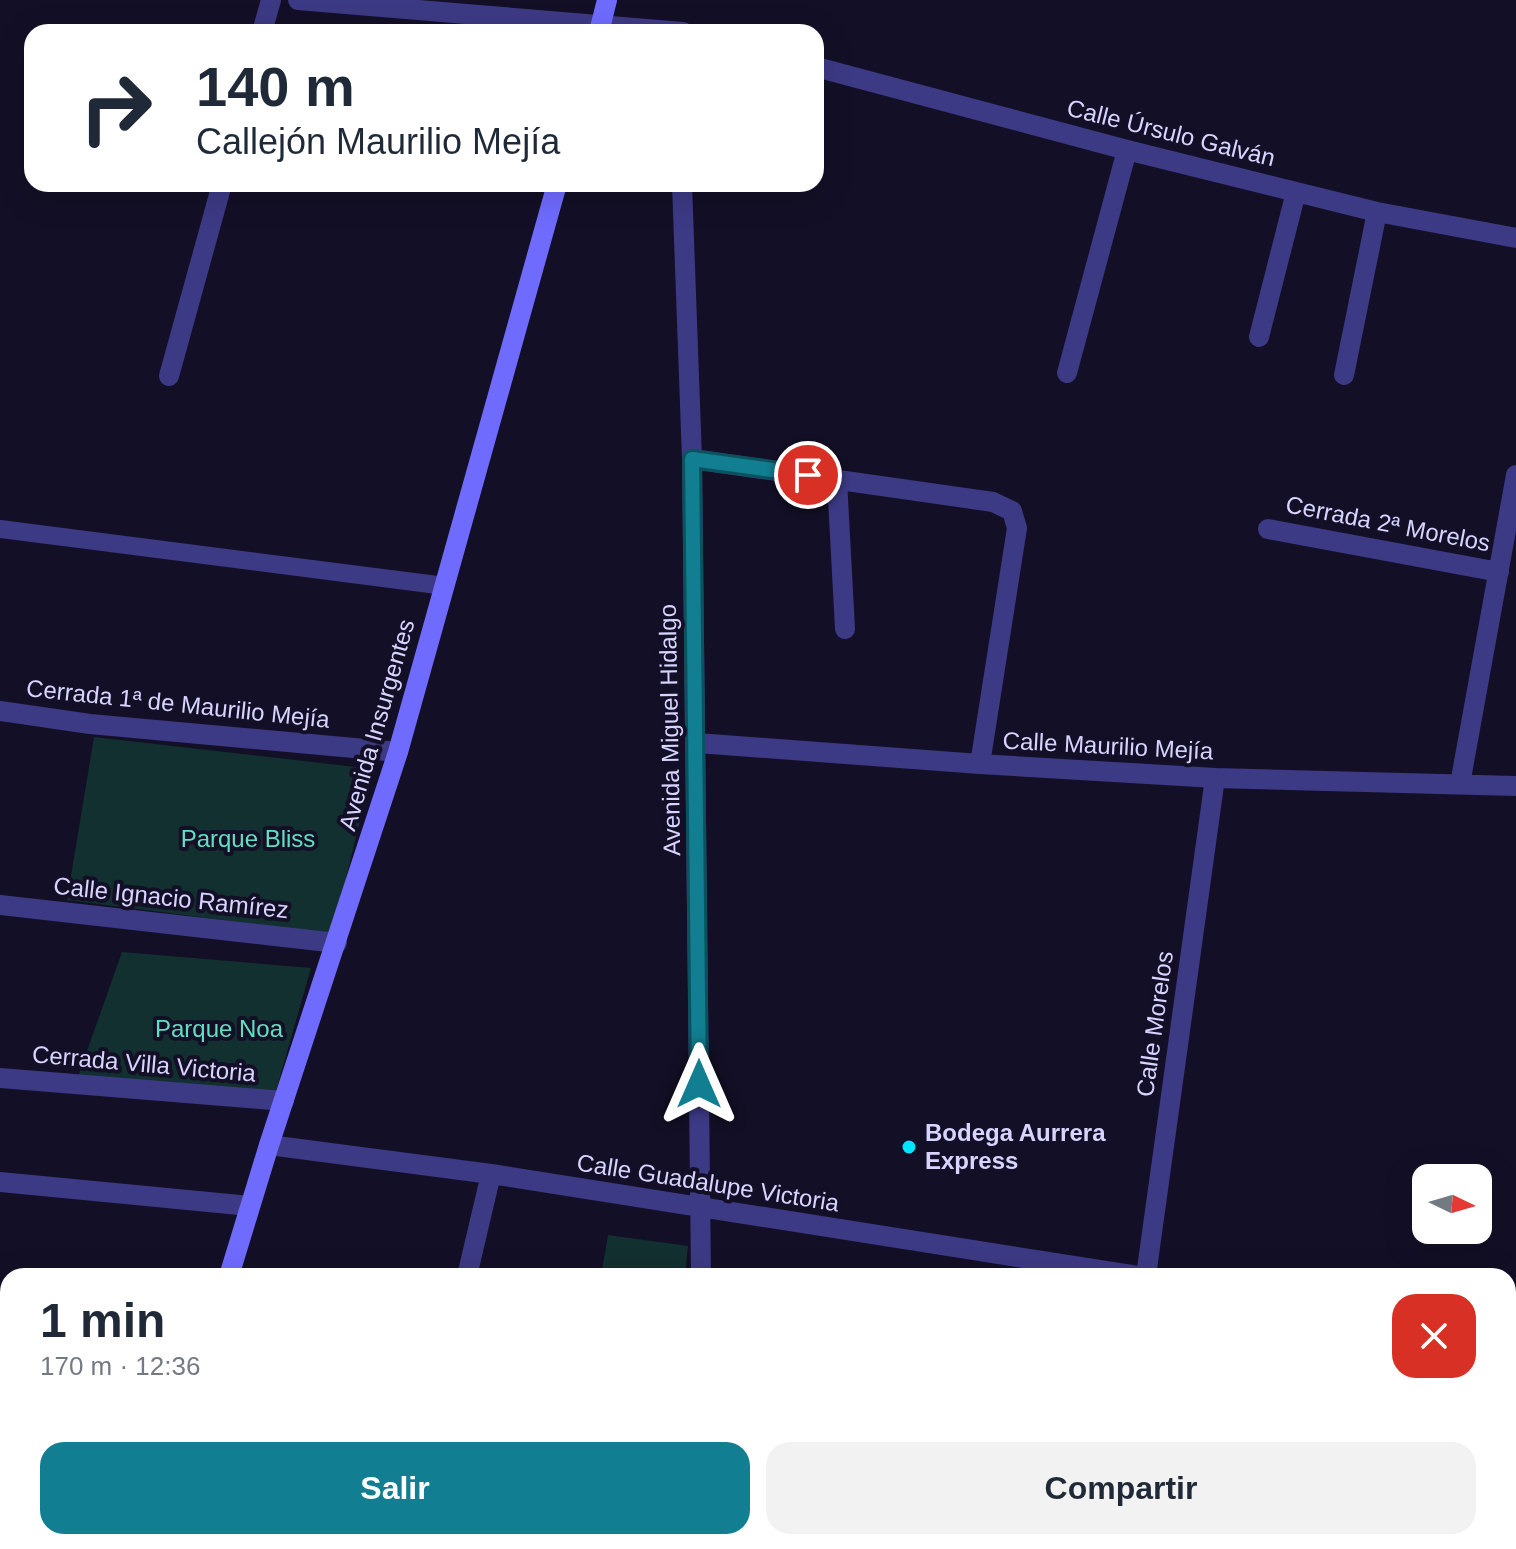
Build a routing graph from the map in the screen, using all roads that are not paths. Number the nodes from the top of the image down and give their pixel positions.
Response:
1 (271, 0) edge
2 (298, 0) edge
3 (607, 0) edge
4 (264, 24) edge
5 (557, 24) edge
6 (601, 24) edge
7 (824, 69) edge
8 (1127, 150) junction
9 (220, 192) edge
10 (555, 192) edge
11 (682, 192) edge
12 (1296, 192) junction
13 (1377, 212) junction
14 (1516, 238) edge
15 (1259, 337) dead end
16 (1067, 373) dead end
17 (1344, 375) dead end
18 (169, 376) dead end
19 (692, 459) junction
20 (1516, 475) edge
21 (837, 480) junction
22 (0, 529) edge
23 (1268, 529) dead end
24 (1499, 572) junction
25 (445, 586) junction
26 (845, 629) dead end
27 (0, 711) edge
28 (697, 743) junction
29 (398, 752) junction
30 (980, 764) junction
31 (1215, 778) junction
32 (1460, 784) junction
33 (1516, 786) edge
34 (0, 905) edge
35 (337, 943) junction
36 (0, 1078) edge
37 (284, 1101) junction
38 (269, 1145) junction
39 (491, 1174) junction
40 (0, 1182) edge
41 (250, 1206) junction
42 (700, 1209) junction
43 (231, 1268) edge
44 (469, 1268) edge
45 (701, 1268) edge
46 (1086, 1268) edge
47 (1147, 1268) edge

1 - 4 street
2 - 5 street
3 - 6 street
7 - 8 street, Calle Úrsulo Galván
8 - 12 street, Calle Úrsulo Galván
8 - 16 street
9 - 18 street
10 - 25 street, Avenida Insurgentes
11 - 19 street, Avenida Miguel Hidalgo
12 - 13 street, Calle Úrsulo Galván
12 - 15 street
13 - 14 street, Calle Úrsulo Galván
13 - 17 street
19 - 21 street
19 - 28 street, Avenida Miguel Hidalgo
20 - 24 street
21 - 26 street
21 - 30 street
22 - 25 lane
23 - 24 street, Cerrada 2ª Morelos
24 - 32 street
25 - 29 street, Avenida Insurgentes
27 - 29 street, Cerrada 1ª de Maurilio Mejía
28 - 30 street, Calle Maurilio Mejía
28 - 42 street, Avenida Miguel Hidalgo
29 - 35 street, Avenida Insurgentes
30 - 31 street, Calle Maurilio Mejía
31 - 32 street, Calle Maurilio Mejía
31 - 47 street, Calle Morelos
32 - 33 street, Calle Maurilio Mejía
34 - 35 street, Calle Ignacio Ramírez
35 - 37 street, Avenida Insurgentes
36 - 37 street, Cerrada Villa Victoria
37 - 38 street, Avenida Insurgentes
38 - 39 street, Calle Guadalupe Victoria
38 - 41 street, Avenida Insurgentes
39 - 42 street, Calle Guadalupe Victoria
39 - 44 street
40 - 41 street
41 - 43 street, Avenida Insurgentes
42 - 45 street, Avenida Miguel Hidalgo
42 - 46 street, Calle Guadalupe Victoria

